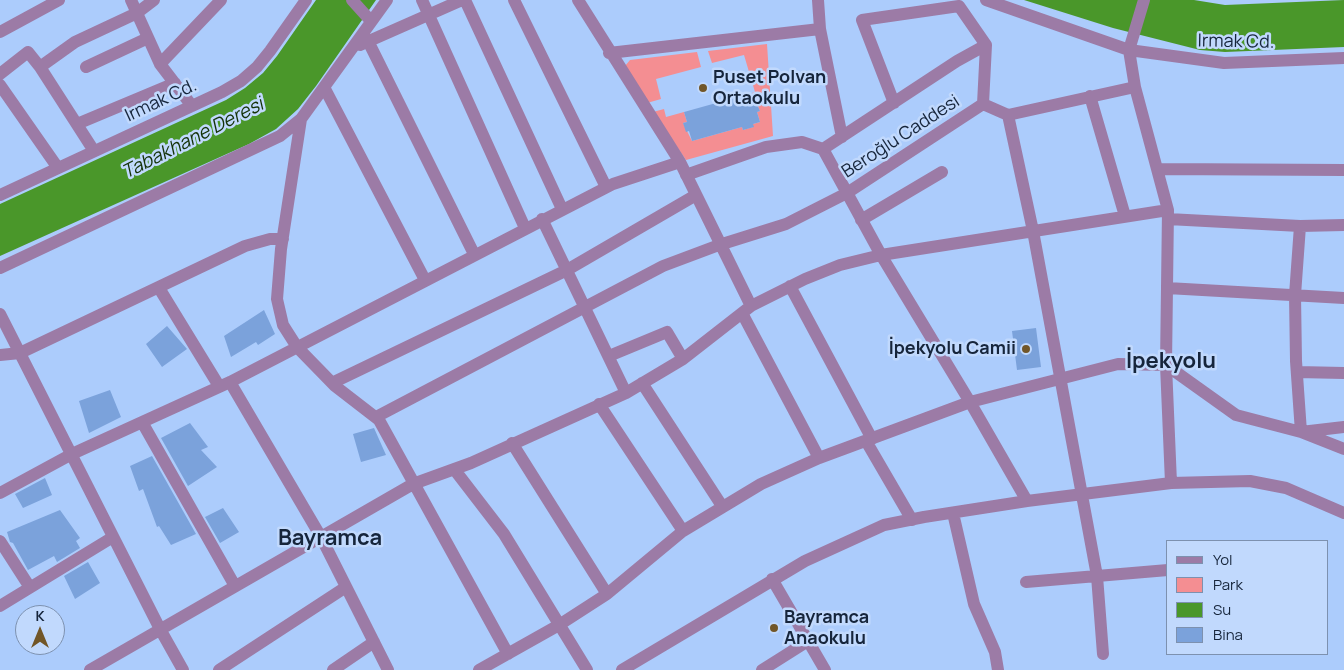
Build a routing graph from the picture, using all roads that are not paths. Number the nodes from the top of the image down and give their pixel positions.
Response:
1 (59, 0) edge
2 (131, 0) edge
3 (154, 0) edge
4 (221, 0) edge
5 (306, 0) edge
6 (352, 0) edge
7 (387, 0) edge
8 (422, 0) edge
9 (464, 0) edge
10 (514, 0) edge
11 (578, 0) edge
12 (818, 0) edge
13 (986, 0) edge
14 (1144, 0) edge
15 (137, 13) junction
16 (428, 15) junction
17 (370, 20) junction
18 (820, 28) junction
19 (0, 32) edge
20 (148, 38) junction
21 (368, 41) junction
22 (986, 45) junction
23 (1130, 46) junction
24 (350, 49) junction
25 (609, 53) junction
26 (1344, 58) edge
27 (160, 64) junction
28 (40, 67) junction
29 (86, 67) dead end
30 (0, 74) edge
31 (175, 83) junction
32 (0, 84) edge
33 (324, 86) junction
34 (1135, 87) junction
35 (1090, 96) junction
36 (894, 103) junction
37 (983, 104) junction
38 (192, 106) junction
39 (1008, 115) junction
40 (301, 119) junction
41 (77, 124) junction
42 (842, 137) junction
43 (823, 149) junction
44 (94, 151) junction
45 (680, 162) junction
46 (58, 168) junction
47 (1157, 168) junction
48 (1344, 170) edge
49 (942, 172) dead end
50 (686, 175) junction
51 (606, 187) junction
52 (847, 193) junction
53 (0, 194) edge
54 (696, 195) junction
55 (562, 209) junction
56 (1168, 214) junction
57 (1125, 216) junction
58 (542, 219) junction
59 (861, 220) junction
60 (1344, 225) edge
61 (1300, 226) junction
62 (525, 228) junction
63 (1033, 231) junction
64 (283, 239) junction
65 (719, 244) junction
66 (474, 254) junction
67 (880, 255) junction
68 (0, 268) edge
69 (567, 270) junction
70 (425, 280) junction
71 (790, 286) junction
72 (159, 288) junction
73 (1167, 288) junction
74 (1295, 295) junction
75 (1344, 298) edge
76 (586, 309) junction
77 (747, 309) junction
78 (0, 314) edge
79 (297, 346) junction
80 (20, 353) junction
81 (0, 355) edge
82 (609, 356) junction
83 (683, 359) junction
84 (1166, 365) junction
85 (1297, 372) junction
86 (1344, 373) edge
87 (1061, 379) junction
88 (332, 383) junction
89 (224, 384) junction
90 (642, 384) junction
91 (626, 393) junction
92 (970, 402) junction
93 (600, 404) junction
94 (376, 417) junction
95 (142, 422) junction
96 (1344, 427) edge
97 (1301, 432) junction
98 (869, 440) junction
99 (512, 443) junction
100 (1344, 448) edge
101 (72, 454) junction
102 (819, 458) junction
103 (454, 469) junction
104 (1171, 483) junction
105 (413, 484) junction
106 (0, 493) edge
107 (1083, 496) junction
108 (1026, 501) junction
109 (722, 506) junction
110 (953, 512) junction
111 (1344, 513) edge
112 (912, 520) junction
113 (684, 530) junction
114 (113, 537) junction
115 (321, 537) junction
116 (0, 542) edge
117 (1166, 570) edge
118 (1098, 576) junction
119 (772, 580) junction
120 (1026, 582) dead end
121 (29, 586) junction
122 (235, 586) junction
123 (346, 586) junction
124 (607, 594) junction
125 (0, 606) edge
126 (559, 625) junction
127 (160, 629) junction
128 (808, 641) junction
129 (374, 642) junction
130 (508, 654) junction
131 (1103, 654) dead end
132 (90, 670) edge
133 (183, 670) edge
134 (219, 670) edge
135 (333, 670) edge
136 (388, 670) edge
137 (479, 670) edge
138 (587, 670) edge
139 (622, 670) edge
140 (762, 670) edge
141 (825, 670) edge
142 (998, 670) edge

1 - 19 street
2 - 15 street
3 - 15 street
4 - 27 street
5 - 38 street, Irmak Cd.
6 - 17 street
7 - 17 street
8 - 16 street
9 - 16 street
9 - 55 street
10 - 51 street
11 - 25 street
12 - 18 street
13 - 23 street, Irmak Cd.
14 - 23 street
15 - 20 street
15 - 28 street
16 - 21 street
16 - 62 street
17 - 24 street
18 - 25 street
18 - 42 street
20 - 27 street
20 - 29 street
21 - 24 street
21 - 66 street
22 - 36 street
22 - 36 street
22 - 37 street
23 - 26 street, Irmak Cd.
23 - 34 street
24 - 33 street
25 - 45 street
27 - 31 street
28 - 30 street
28 - 41 street
31 - 38 street
31 - 41 street
32 - 46 street
33 - 40 street
33 - 70 street
34 - 35 street
34 - 47 street
35 - 39 street
35 - 57 street
36 - 42 street
37 - 39 street, Beroğlu Caddesi
37 - 52 street, Beroğlu Caddesi
38 - 44 street, Irmak Cd.
39 - 63 street
40 - 64 street
40 - 68 street
41 - 44 street
42 - 43 street
43 - 50 street
43 - 52 street
44 - 46 street, Irmak Cd.
45 - 50 street
45 - 51 street
46 - 53 street, Irmak Cd.
47 - 48 street
47 - 56 street
49 - 59 street
50 - 54 street
51 - 55 street
52 - 59 street
52 - 65 street, Beroğlu Caddesi
54 - 65 street
54 - 69 street
55 - 58 street
56 - 57 street
56 - 61 street
56 - 73 street
57 - 63 street
58 - 62 street
58 - 69 street
59 - 67 street
60 - 61 street
61 - 74 street
62 - 66 street
63 - 67 street
63 - 87 street
64 - 72 street
64 - 79 street
65 - 76 street, Beroğlu Caddesi
65 - 77 street
66 - 70 street
67 - 71 street
67 - 92 street
69 - 76 street
69 - 88 street
70 - 79 street
71 - 77 street
71 - 98 street
72 - 80 street
72 - 89 street
73 - 74 street
73 - 84 street
74 - 75 street
74 - 85 street
76 - 82 street
76 - 94 street, Beroğlu Caddesi
77 - 83 street
77 - 102 street
78 - 80 street
79 - 88 street
79 - 89 street
80 - 81 street
80 - 101 street
82 - 83 street
82 - 91 street
83 - 90 street
84 - 87 street
84 - 97 street
84 - 104 street
85 - 86 street
85 - 97 street
87 - 92 street
87 - 107 street
88 - 94 street
89 - 95 street
89 - 115 street
90 - 91 street
90 - 109 street
91 - 93 street
92 - 98 street
92 - 108 street
93 - 99 street
93 - 113 street
94 - 105 street
95 - 101 street
95 - 122 street
96 - 97 street
97 - 100 street
98 - 102 street
98 - 112 street
99 - 103 street
99 - 124 street
101 - 106 street
101 - 114 street
102 - 109 street
103 - 105 street
103 - 126 street
104 - 107 street
104 - 111 street
105 - 115 street
105 - 130 street
107 - 108 street
107 - 118 street
108 - 110 street
109 - 113 street
110 - 112 street
110 - 142 street
112 - 119 street
113 - 124 street
114 - 121 street
114 - 127 street
115 - 122 street
115 - 123 street
116 - 121 street
117 - 118 street
118 - 120 street
118 - 131 street
119 - 128 street
119 - 139 street
121 - 125 street
122 - 127 street
123 - 129 street
123 - 134 street
124 - 126 street
126 - 130 street
126 - 138 street
127 - 132 street
127 - 133 street
128 - 140 street
128 - 141 street
129 - 135 street
129 - 136 street
130 - 137 street

